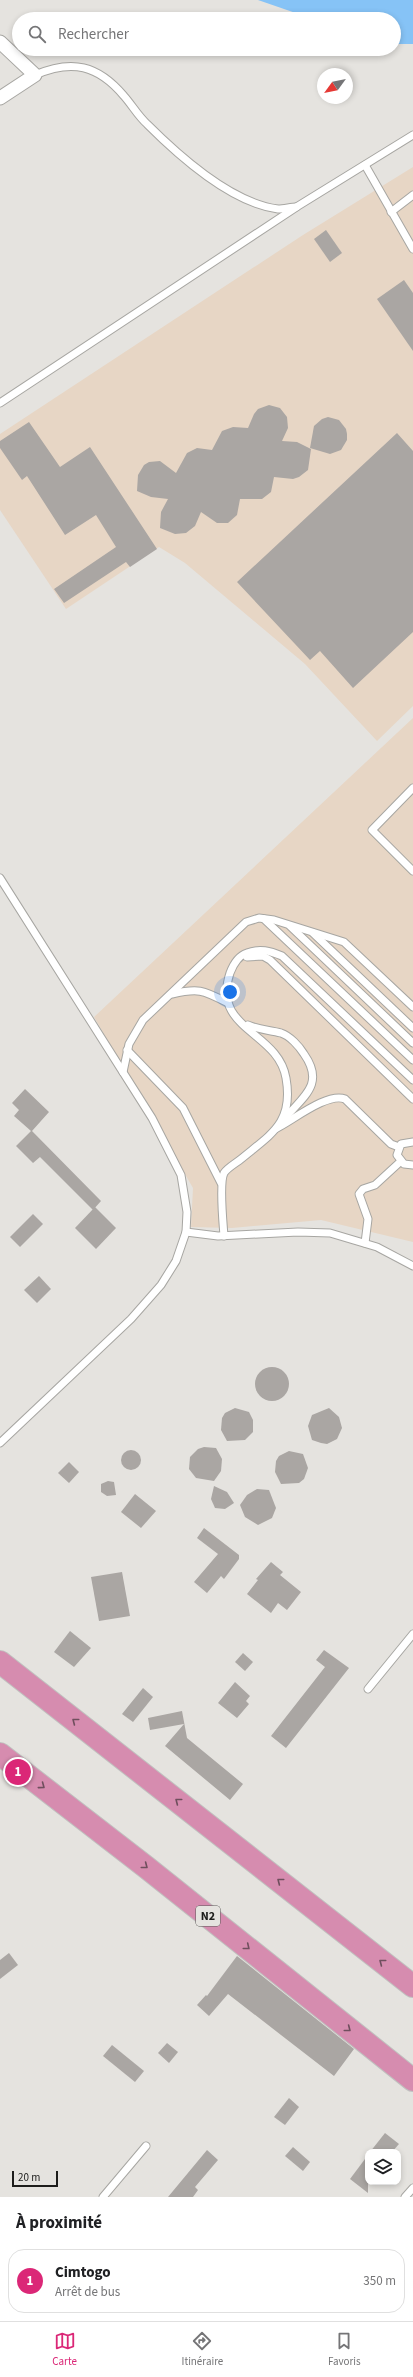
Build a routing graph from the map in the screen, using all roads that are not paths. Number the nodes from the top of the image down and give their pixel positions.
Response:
1 (0, 42) edge
2 (12, 53) edge
3 (15, 56) edge
4 (35, 75) junction
5 (0, 98) edge
6 (413, 135) edge
7 (365, 165) junction
8 (413, 195) edge
9 (298, 206) junction
10 (391, 212) junction
11 (413, 249) edge
12 (0, 403) edge
13 (413, 788) edge
14 (413, 871) edge
15 (0, 878) edge
16 (264, 918) junction
17 (288, 924) junction
18 (312, 932) junction
19 (238, 959) junction
20 (170, 994) junction
21 (226, 1002) junction
22 (413, 1008) edge
23 (240, 1021) junction
24 (413, 1028) edge
25 (413, 1043) edge
26 (127, 1050) junction
27 (413, 1060) edge
28 (123, 1072) junction
29 (413, 1080) edge
30 (413, 1099) edge
31 (275, 1129) junction
32 (413, 1142) edge
33 (399, 1147) junction
34 (400, 1162) junction
35 (413, 1165) edge
36 (221, 1182) junction
37 (186, 1232) junction
38 (224, 1236) junction
39 (365, 1243) junction
40 (413, 1266) edge
41 (0, 1443) edge
42 (413, 1634) edge
43 (0, 1662) edge
44 (368, 1689) dead end
45 (0, 1754) edge
46 (413, 1986) edge
47 (413, 2080) edge
48 (146, 2146) dead end
49 (413, 2188) edge
50 (103, 2197) edge
51 (405, 2197) edge

1 - 2 street
3 - 4 street
4 - 5 street
4 - 9 lane
6 - 7 lane
7 - 9 lane
7 - 10 lane
8 - 10 lane
9 - 12 lane
10 - 11 lane
13 - 14 lane
15 - 28 lane
16 - 17 lane
16 - 20 lane
16 - 27 lane
17 - 18 lane
17 - 25 lane
18 - 22 lane
18 - 24 lane
19 - 21 lane
19 - 29 lane
19 - 30 lane
20 - 21 lane
20 - 26 lane
21 - 23 lane
23 - 31 lane
23 - 31 lane
26 - 28 lane
26 - 36 lane
28 - 37 lane
31 - 33 lane
31 - 36 lane
32 - 33 lane
33 - 34 lane
34 - 35 lane
34 - 39 lane
36 - 38 lane
37 - 38 lane
37 - 41 lane
38 - 39 lane
39 - 40 lane
42 - 44 lane
46 -> 43 highway
45 -> 47 highway, N2
48 - 50 lane
49 - 51 lane

